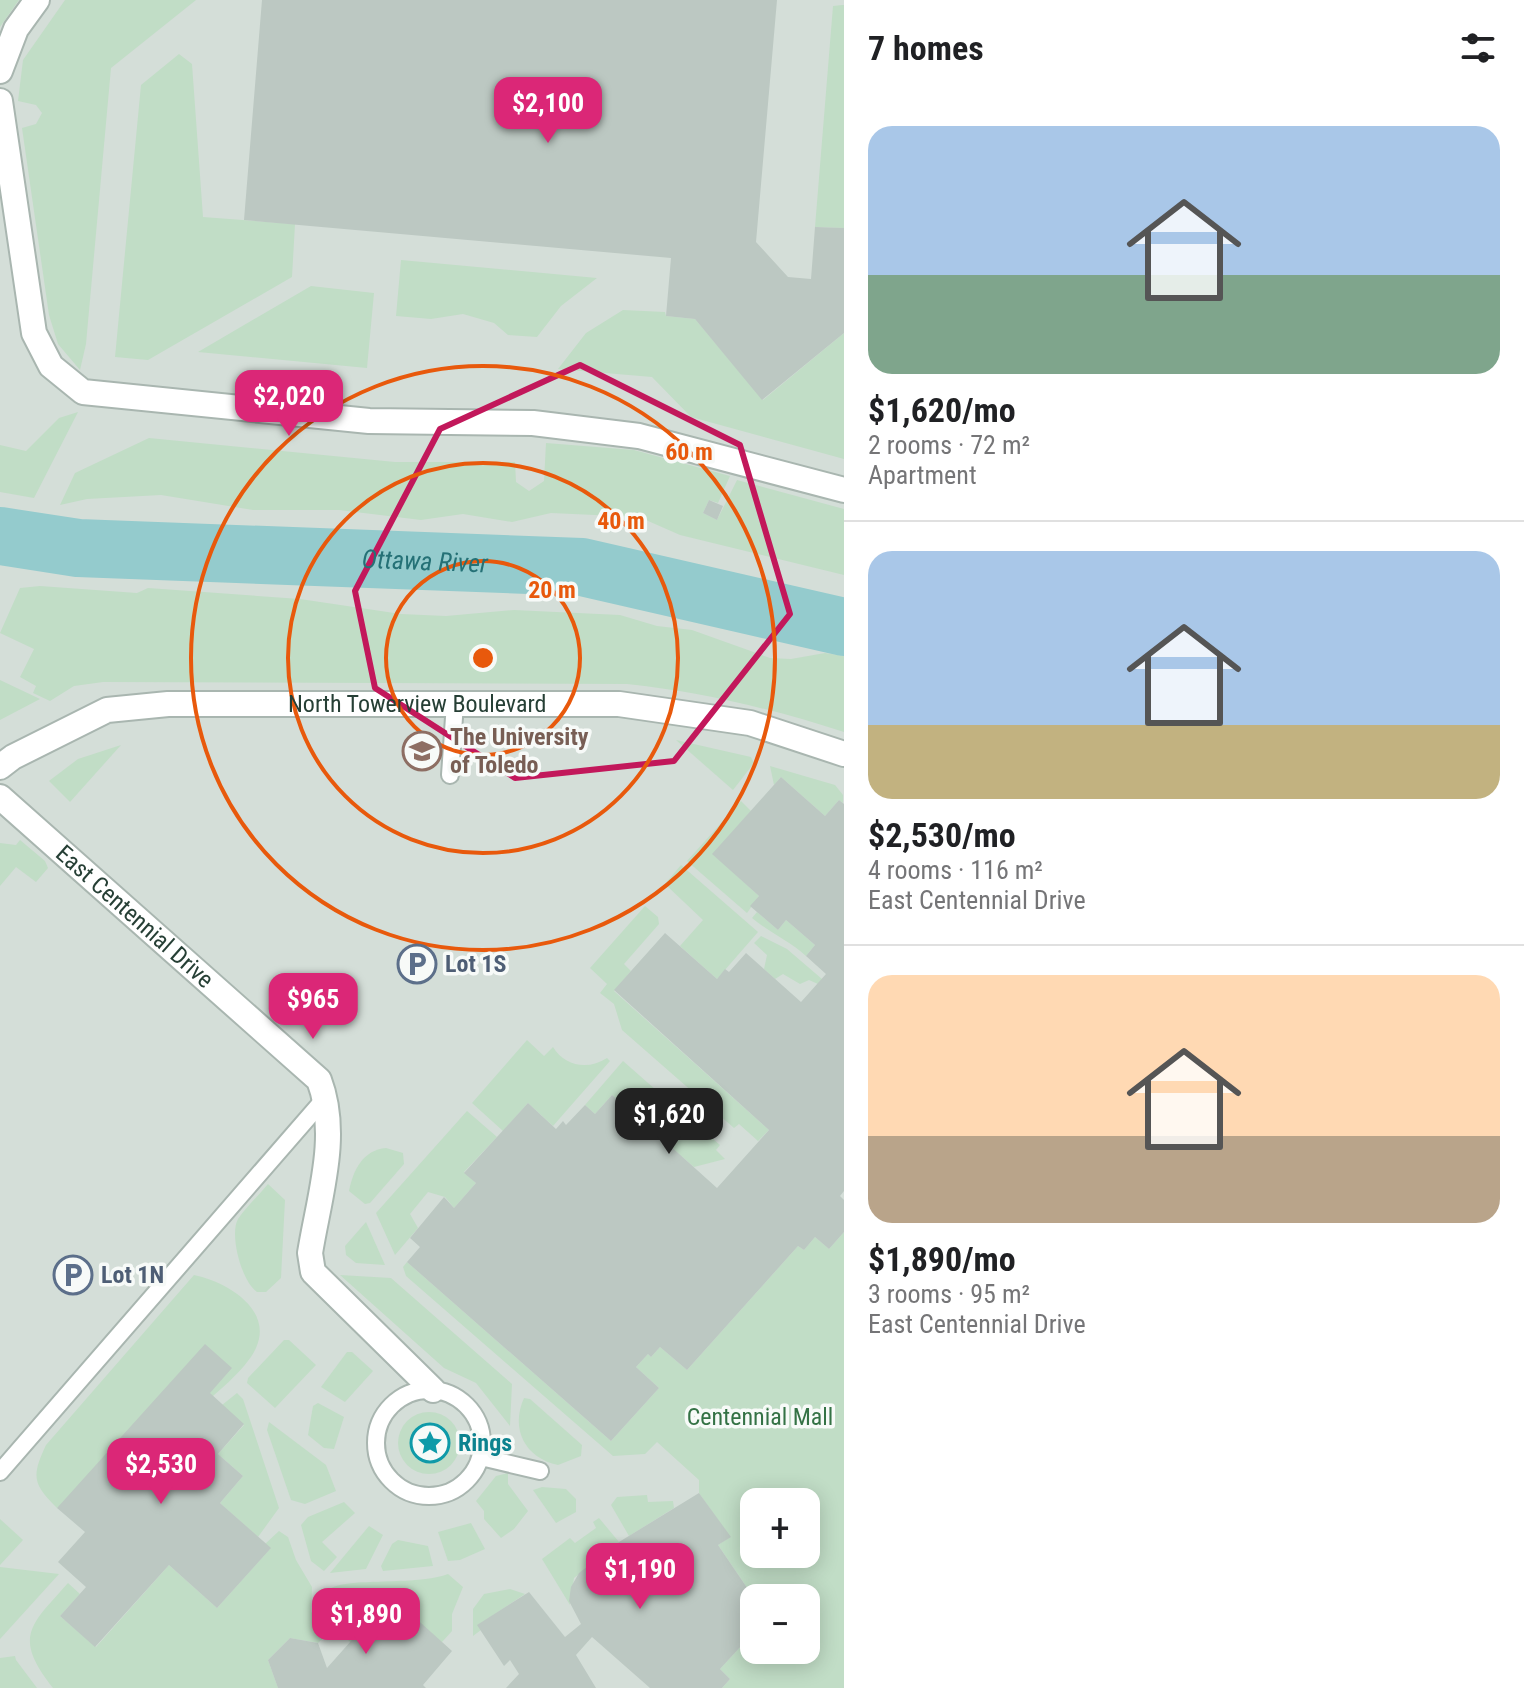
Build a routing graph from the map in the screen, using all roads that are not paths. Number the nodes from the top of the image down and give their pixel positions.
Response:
1 (37, 0) edge
2 (0, 71) edge
3 (0, 101) edge
4 (844, 490) edge
5 (455, 703) junction
6 (844, 754) edge
7 (0, 767) edge
8 (450, 775) dead end
9 (0, 797) edge
10 (326, 1097) junction
11 (433, 1390) junction
12 (481, 1457) junction
13 (540, 1471) dead end
14 (0, 1472) edge

1 - 2 street
3 - 4 street
5 - 6 street, North Towerview Boulevard
5 - 7 street, North Towerview Boulevard
5 - 8 lane
9 - 10 street, East Centennial Drive
10 - 11 street
10 - 14 lane
11 - 12 lane
11 - 12 lane
12 - 13 lane

